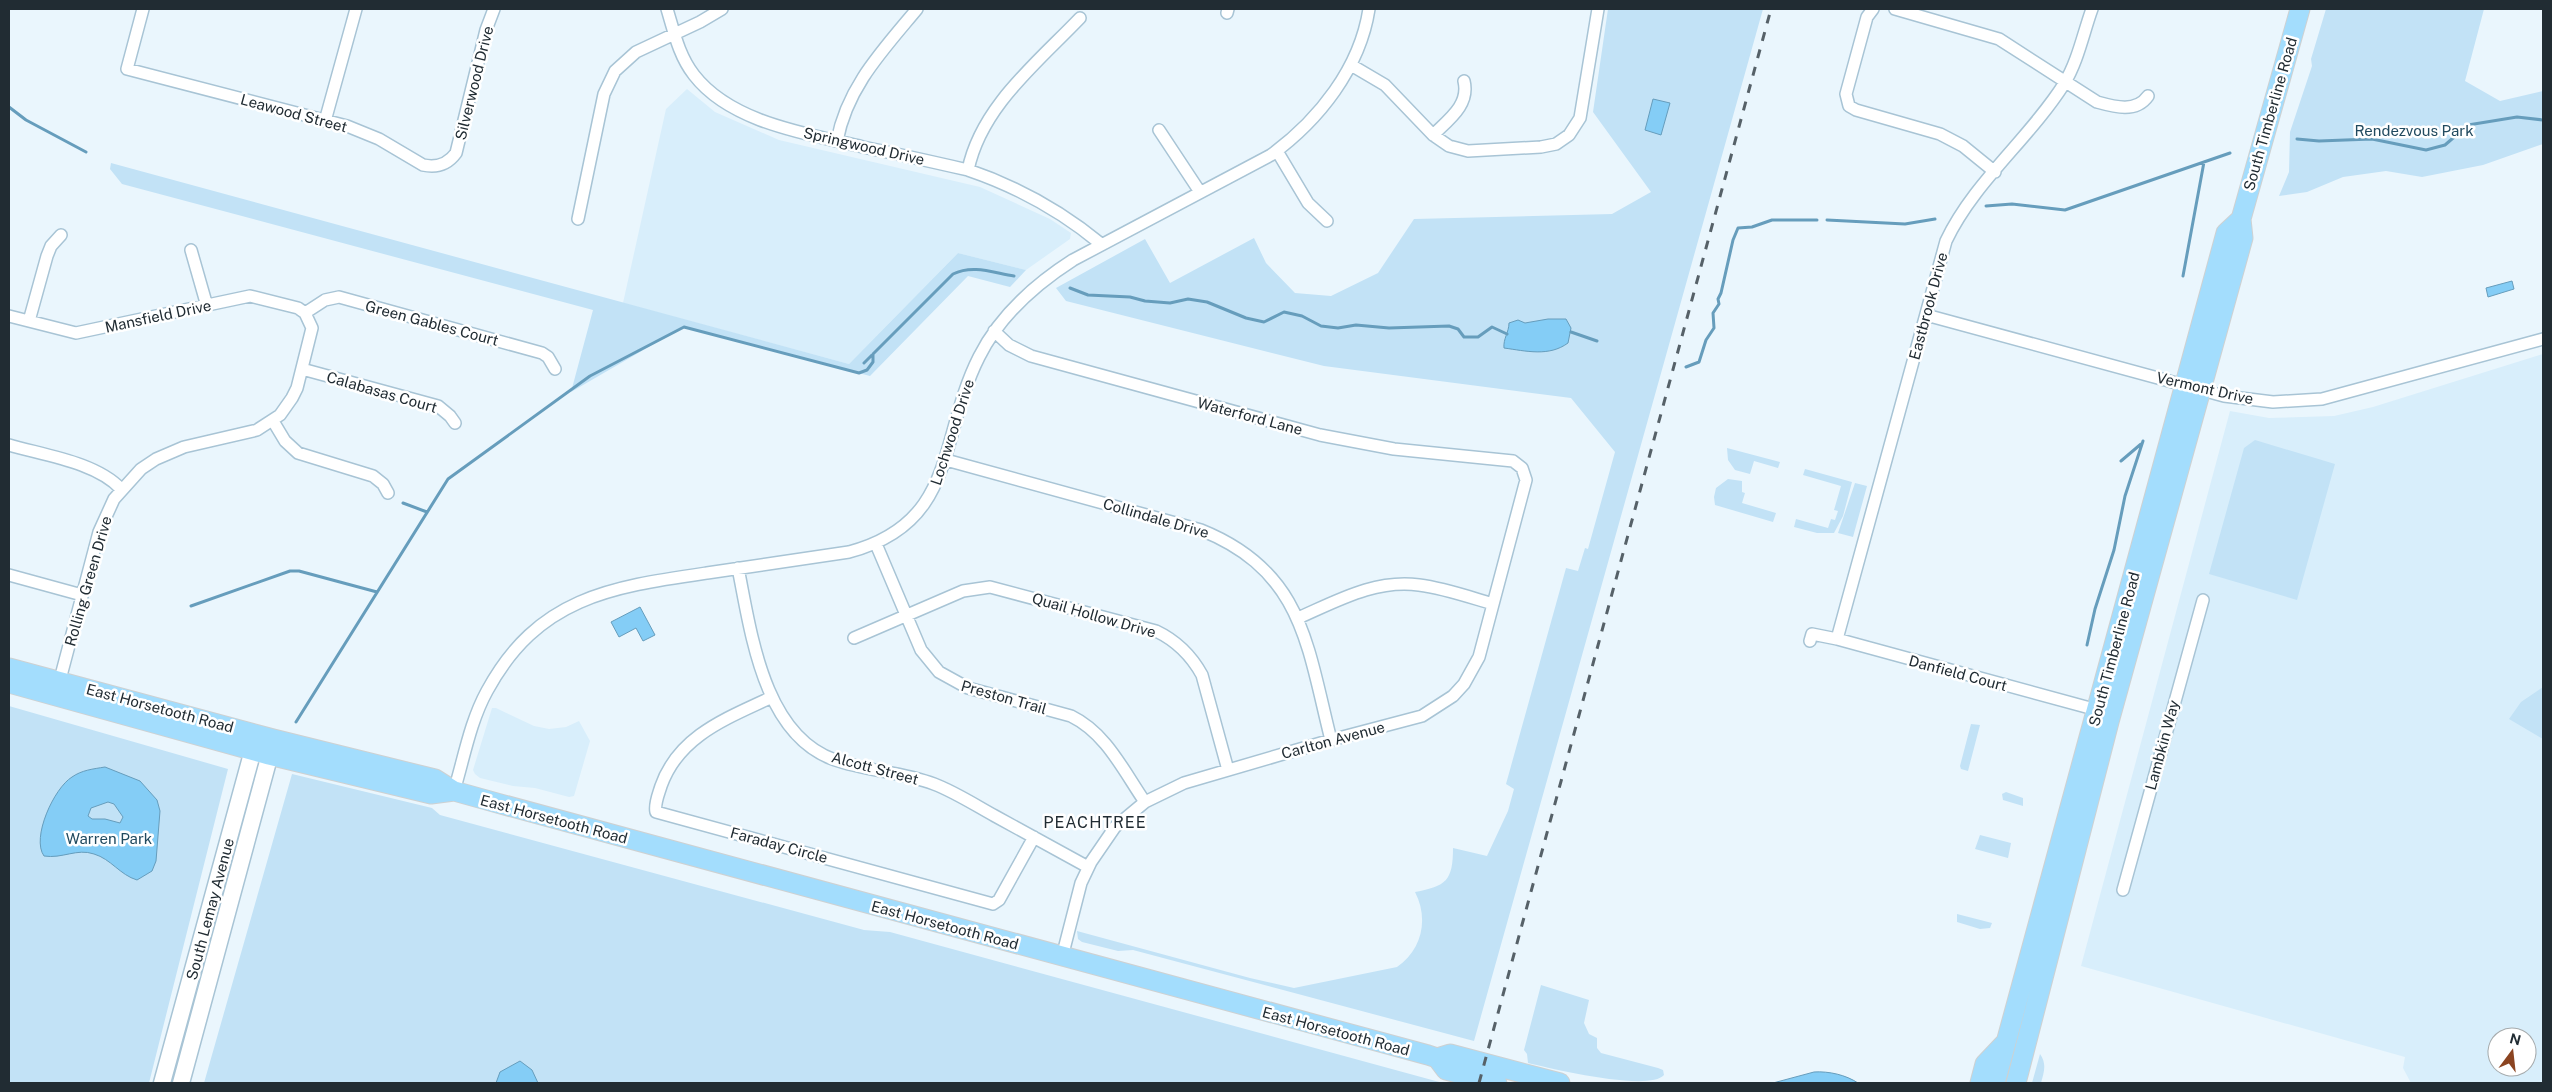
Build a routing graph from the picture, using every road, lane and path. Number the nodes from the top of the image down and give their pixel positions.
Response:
1 (143, 9) edge
2 (356, 9) edge
3 (494, 9) edge
4 (667, 9) edge
5 (722, 9) edge
6 (917, 9) edge
7 (1369, 9) edge
8 (1598, 9) edge
9 (1872, 9) edge
10 (1895, 9) edge
11 (2092, 9) edge
12 (2300, 9) edge
13 (1080, 18) dead end
14 (675, 34) junction
15 (1351, 65) junction
16 (1464, 81) dead end
17 (2065, 82) junction
18 (2148, 96) dead end
19 (325, 121) junction
20 (1159, 130) dead end
21 (1433, 135) junction
22 (836, 141) junction
23 (1277, 151) junction
24 (453, 157) joint
25 (968, 170) junction
26 (1995, 172) junction
27 (1200, 192) junction
28 (578, 220) dead end
29 (1327, 220) dead end
30 (61, 235) dead end
31 (1101, 244) junction
32 (191, 250) dead end
33 (207, 306) junction
34 (305, 313) junction
35 (1926, 315) junction
36 (9, 316) edge
37 (30, 321) junction
38 (994, 331) junction
39 (2543, 339) edge
40 (302, 369) junction
41 (555, 369) dead end
42 (2193, 387) junction
43 (273, 421) junction
44 (455, 423) dead end
45 (9, 445) edge
46 (946, 460) junction
47 (1518, 464) joint
48 (121, 488) junction
49 (388, 493) dead end
50 (876, 544) junction
51 (738, 568) junction
52 (9, 575) edge
53 (82, 595) junction
54 (2203, 600) dead end
55 (1493, 604) junction
56 (906, 615) junction
57 (1298, 618) junction
58 (854, 638) dead end
59 (1837, 639) junction
60 (1810, 640) dead end
61 (9, 668) edge
62 (9, 683) edge
63 (58, 689) junction
64 (772, 697) junction
65 (2104, 712) junction
66 (1331, 740) junction
67 (263, 745) junction
68 (1228, 770) junction
69 (454, 791) junction
70 (1145, 802) junction
71 (1034, 837) junction
72 (1088, 866) junction
73 (2123, 890) dead end
74 (1062, 957) junction
75 (2008, 1040) junction
76 (1437, 1058) junction
77 (162, 1083) edge
78 (181, 1083) edge
79 (1497, 1083) edge
80 (1560, 1083) edge
81 (1980, 1083) edge
82 (1994, 1083) edge
83 (2016, 1083) edge

1 - 19 street, Leawood Street
2 - 19 street
3 - 24 street, Silverwood Drive
4 - 14 street, Springwood Drive
5 - 14 street
6 - 22 street
7 - 15 street, Lochwood Drive
8 - 21 street
9 - 26 street
10 - 17 street
11 - 17 street, Eastbrook Drive
12 - 42 main road, South Timberline Road
13 - 25 street
14 - 22 street, Springwood Drive
14 - 28 street
15 - 21 street
15 - 23 street, Lochwood Drive
16 - 21 street
17 - 18 street
17 - 26 street, Eastbrook Drive
19 - 24 street, Leawood Street
20 - 27 street
22 - 25 street, Springwood Drive
23 - 27 street, Lochwood Drive
23 - 29 street
25 - 31 street, Springwood Drive
26 - 35 street, Eastbrook Drive
27 - 31 street, Lochwood Drive
30 - 37 street
31 - 38 street, Lochwood Drive
32 - 33 street
33 - 34 street, Mansfield Drive
33 - 37 street, Mansfield Drive
34 - 40 street, Rolling Green Drive
34 - 41 street, Green Gables Court
35 - 42 street, Vermont Drive
35 - 59 street, Eastbrook Drive
36 - 37 street, Mansfield Drive
38 - 46 street, Lochwood Drive
38 - 47 street, Waterford Lane
39 - 42 street, Vermont Drive
40 - 43 street, Rolling Green Drive
40 - 44 street, Calabasas Court
42 - 65 main road, South Timberline Road
43 - 48 street, Rolling Green Drive
43 - 49 street
45 - 48 street
46 - 50 street, Lochwood Drive
46 - 57 street, Collindale Drive
47 - 55 street, Carlton Avenue
48 - 53 street, Rolling Green Drive
50 - 51 street, Lochwood Drive
50 - 56 street, Preston Trail
51 - 64 street, Alcott Street
51 - 69 street, Lochwood Drive
52 - 53 street
53 - 63 street, Rolling Green Drive
54 - 73 street, Lambkin Way
55 - 57 street
55 - 66 street, Carlton Avenue
56 - 58 street, Quail Hollow Drive
56 - 68 street, Quail Hollow Drive
56 - 70 street, Preston Trail
57 - 66 street, Collindale Drive
59 - 60 street, Danfield Court
59 - 65 street, Danfield Court
61 - 63 main road, East Horsetooth Road
62 - 63 main road, East Horsetooth Road
63 - 67 main road, East Horsetooth Road
64 - 71 street, Alcott Street
64 - 71 street, Faraday Circle
65 - 75 main road, South Timberline Road
65 - 83 main road, South Timberline Road
66 - 68 street, Carlton Avenue
67 - 69 main road, East Horsetooth Road
67 - 77 main road, South Lemay Avenue
67 - 78 main road, South Lemay Avenue
68 - 70 street, Carlton Avenue
69 - 74 main road, East Horsetooth Road
70 - 72 street, Carlton Avenue
71 - 72 street, Alcott Street
72 - 74 street, Carlton Avenue
74 - 76 main road, East Horsetooth Road
75 - 81 main road
75 - 82 main road, South Timberline Road
76 - 79 main road, East Horsetooth Road
76 - 80 main road, East Horsetooth Road

